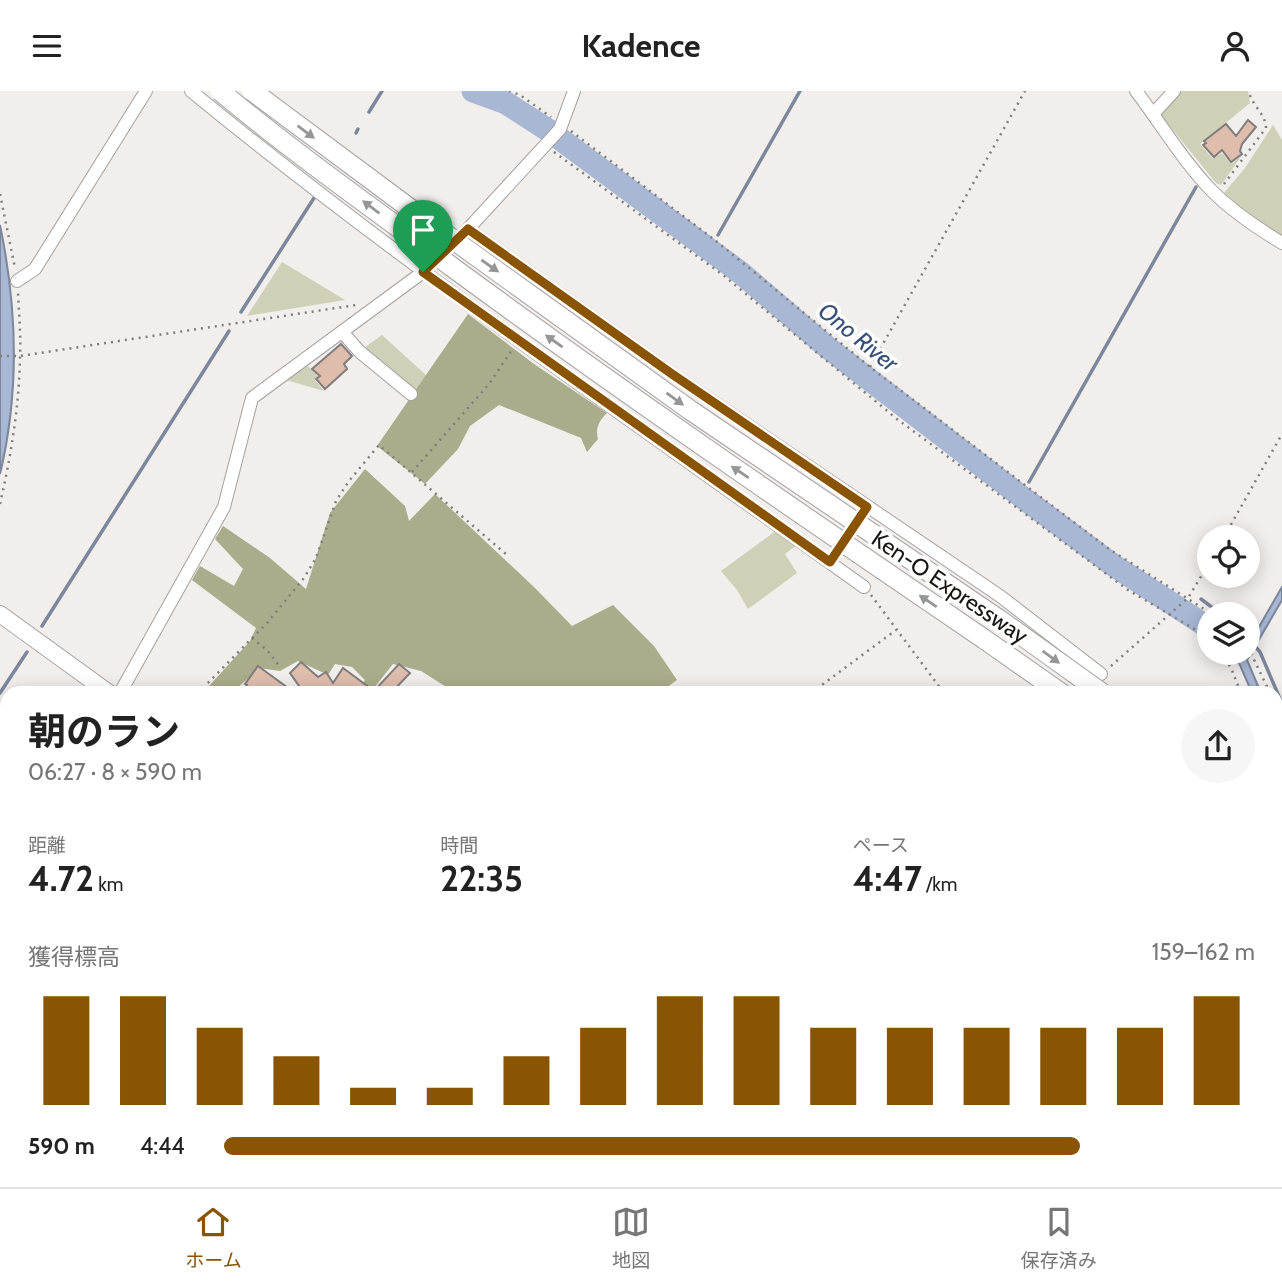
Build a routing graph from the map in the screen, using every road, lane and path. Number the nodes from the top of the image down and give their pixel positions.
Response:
1 (146, 91) edge
2 (191, 91) edge
3 (220, 91) edge
4 (252, 91) edge
5 (509, 91) edge
6 (574, 91) edge
7 (1025, 91) edge
8 (1136, 91) edge
9 (1174, 91) edge
10 (1249, 91) edge
11 (1153, 114) junction
12 (562, 125) junction
13 (548, 143) junction
14 (1214, 193) junction
15 (0, 194) edge
16 (468, 229) junction
17 (1282, 243) edge
18 (423, 272) junction
19 (17, 281) junction
20 (356, 305) dead end
21 (343, 333) junction
22 (519, 342) junction
23 (0, 356) edge
24 (20, 356) junction
25 (870, 367) junction
26 (411, 394) dead end
27 (1282, 434) edge
28 (412, 472) junction
29 (0, 504) edge
30 (867, 507) junction
31 (1231, 525) edge
32 (507, 555) dead end
33 (830, 562) junction
34 (1197, 582) edge
35 (864, 587) joint
36 (1186, 600) junction
37 (1197, 606) edge
38 (0, 614) edge
39 (1171, 615) junction
40 (897, 629) junction
41 (1197, 631) edge
42 (252, 638) junction
43 (1229, 665) edge
44 (1257, 665) edge
45 (280, 667) dead end
46 (1101, 684) edge
47 (99, 686) edge
48 (125, 686) edge
49 (205, 686) edge
50 (820, 686) edge
51 (939, 686) edge
52 (1051, 686) edge
53 (1238, 686) edge
54 (1267, 686) edge

1 - 19 street
2 - 18 street
52 -> 3 highway, Ken-O Expressway, bridge
4 -> 46 highway, Ken-O Expressway, bridge
5 - 12 path
6 - 12 street
7 - 25 path
8 - 11 street
9 - 11 street
10 - 14 path
11 - 14 street
12 - 13 street
12 - 25 path
13 - 16 street
13 - 39 path
14 - 17 street
15 - 19 path
16 - 18 street
16 - 30 street
18 - 21 street
18 - 22 street
19 - 24 path
20 - 24 path
21 - 26 street
21 - 48 street
22 - 28 path
22 - 33 street
23 - 24 path
24 - 29 path
25 - 36 path
27 - 31 path
28 - 32 path
28 - 42 path
30 - 33 street
30 - 46 street
33 - 35 street
34 - 36 path
35 - 40 path
36 - 37 path
36 - 39 path
38 - 47 main road
39 - 41 path
39 - 46 path
40 - 50 path
40 - 51 path
42 - 45 path
42 - 49 path
43 - 53 path
44 - 54 path

